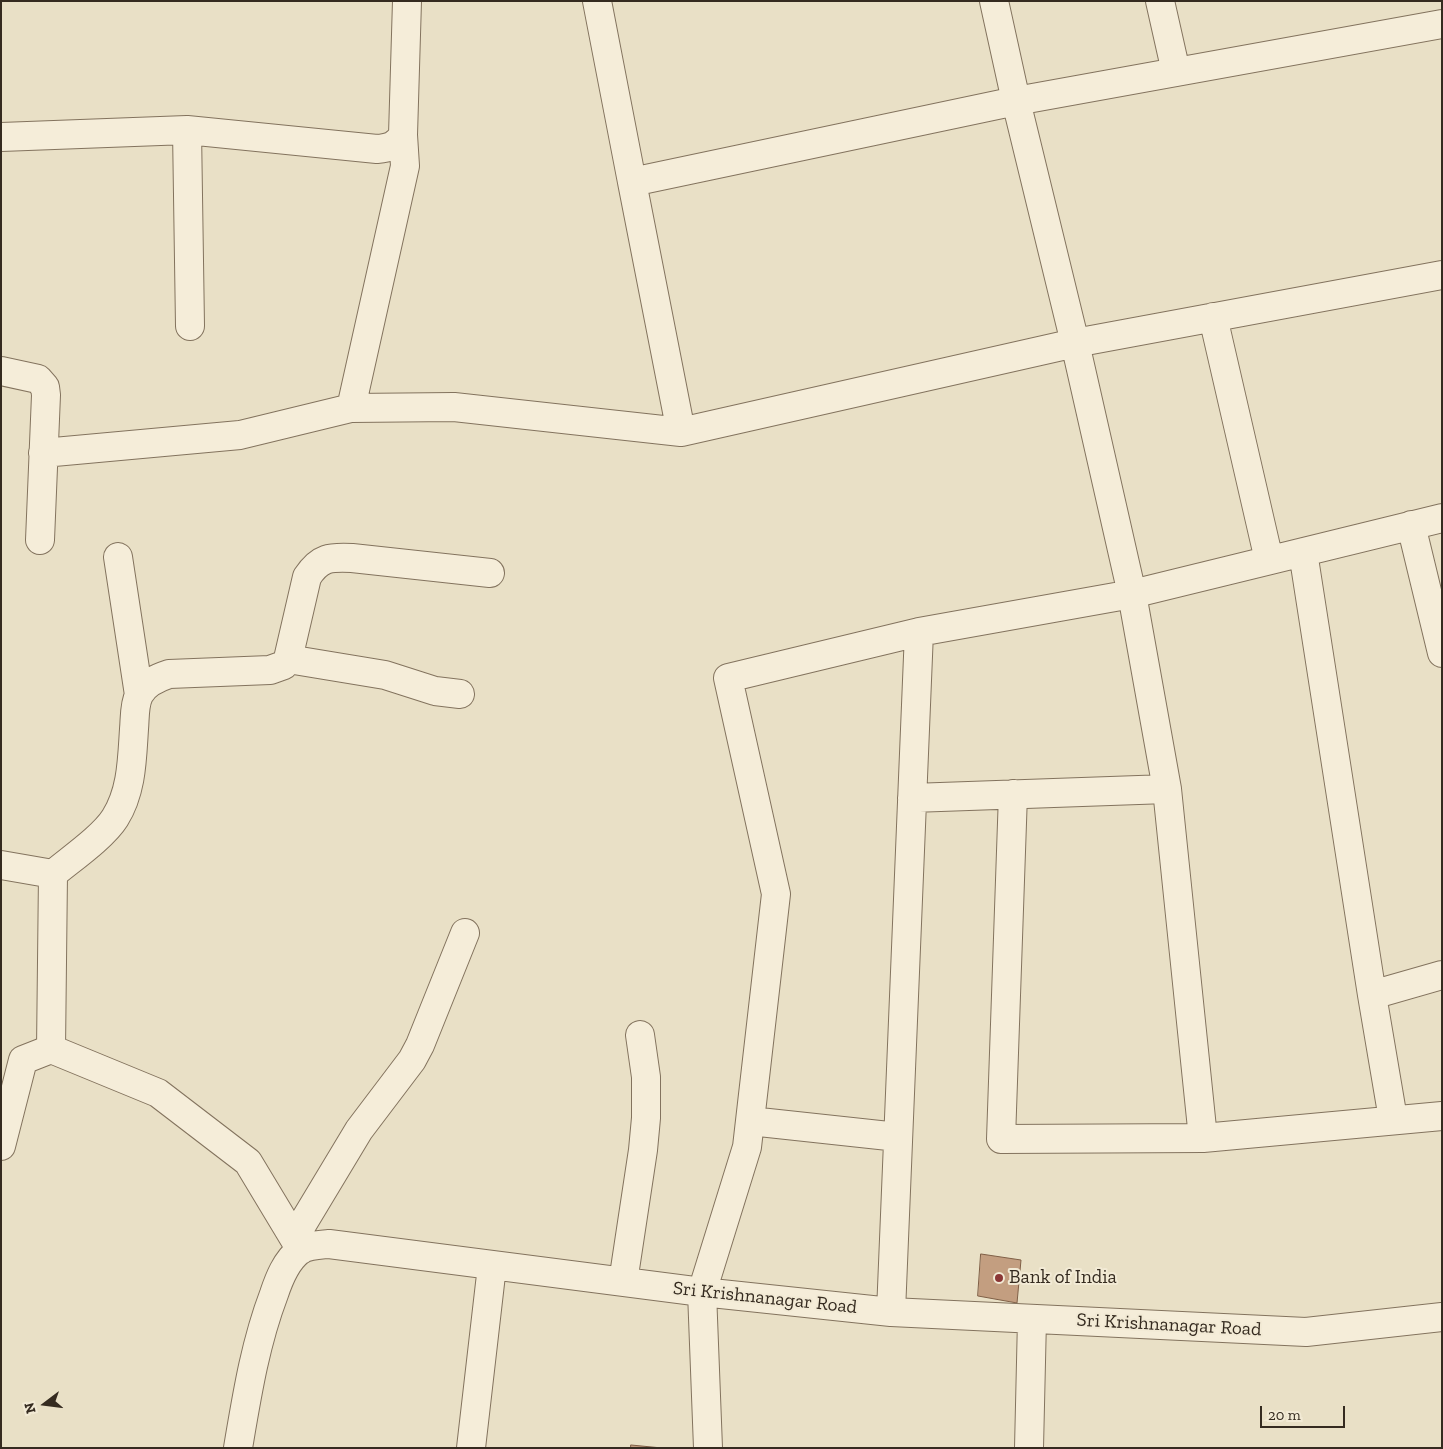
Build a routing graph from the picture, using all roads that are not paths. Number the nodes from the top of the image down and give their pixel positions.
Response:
1 (407, 1) edge
2 (597, 1) edge
3 (994, 1) edge
4 (1160, 1) edge
5 (1442, 24) edge
6 (1176, 72) junction
7 (1016, 101) junction
8 (187, 130) junction
9 (403, 135) junction
10 (1, 137) edge
11 (632, 182) junction
12 (1442, 275) edge
13 (1213, 317) junction
14 (190, 326) dead end
15 (1075, 343) junction
16 (1, 371) edge
17 (350, 408) junction
18 (681, 432) junction
19 (42, 453) junction
20 (1442, 518) edge
21 (1412, 525) junction
22 (40, 540) dead end
23 (1303, 552) junction
24 (118, 557) dead end
25 (1269, 560) junction
26 (490, 573) dead end
27 (1132, 594) junction
28 (918, 632) junction
29 (1442, 653) edge
30 (288, 659) junction
31 (460, 694) dead end
32 (138, 696) junction
33 (1168, 788) junction
34 (1013, 794) junction
35 (912, 798) junction
36 (1, 864) edge
37 (53, 874) junction
38 (464, 933) dead end
39 (1442, 975) edge
40 (1372, 995) junction
41 (640, 1035) dead end
42 (51, 1049) junction
43 (1442, 1116) edge
44 (1393, 1119) junction
45 (750, 1121) junction
46 (898, 1137) junction
47 (1203, 1138) junction
48 (1, 1146) edge
49 (297, 1244) junction
50 (492, 1266) junction
51 (623, 1282) junction
52 (702, 1292) junction
53 (891, 1312) junction
54 (1442, 1317) edge
55 (1032, 1319) junction
56 (238, 1448) edge
57 (471, 1448) edge
58 (708, 1448) edge
59 (1029, 1448) edge

1 - 9 street
2 - 11 street
3 - 7 street
4 - 6 street
5 - 6 street
6 - 7 street
7 - 11 street
7 - 15 street
8 - 9 street
8 - 10 street
8 - 14 street
9 - 17 street
11 - 18 street
12 - 13 street
13 - 15 street
13 - 25 street
15 - 18 street
15 - 27 street
16 - 19 street
17 - 18 street
17 - 19 street
19 - 22 street
20 - 21 street
21 - 23 street
21 - 29 street
23 - 25 street
23 - 40 street
24 - 32 street
25 - 27 street
26 - 30 street
27 - 28 street
27 - 33 street
28 - 35 street
28 - 45 street
30 - 31 street
30 - 32 street
32 - 37 street
33 - 34 street
33 - 47 street
34 - 35 street
34 - 47 street
35 - 46 street
36 - 37 street
37 - 42 street
38 - 49 street
39 - 40 street
40 - 44 street
41 - 51 street
42 - 48 street
42 - 49 street
43 - 44 street
44 - 47 street
45 - 46 street
45 - 52 street
46 - 53 street
49 - 50 street, Sri Krishnanagar Road
49 - 56 street
50 - 51 street, Sri Krishnanagar Road
50 - 57 street
51 - 52 street, Sri Krishnanagar Road
52 - 53 street, Sri Krishnanagar Road
52 - 58 street
53 - 55 street, Sri Krishnanagar Road
54 - 55 street, Sri Krishnanagar Road
55 - 59 street

